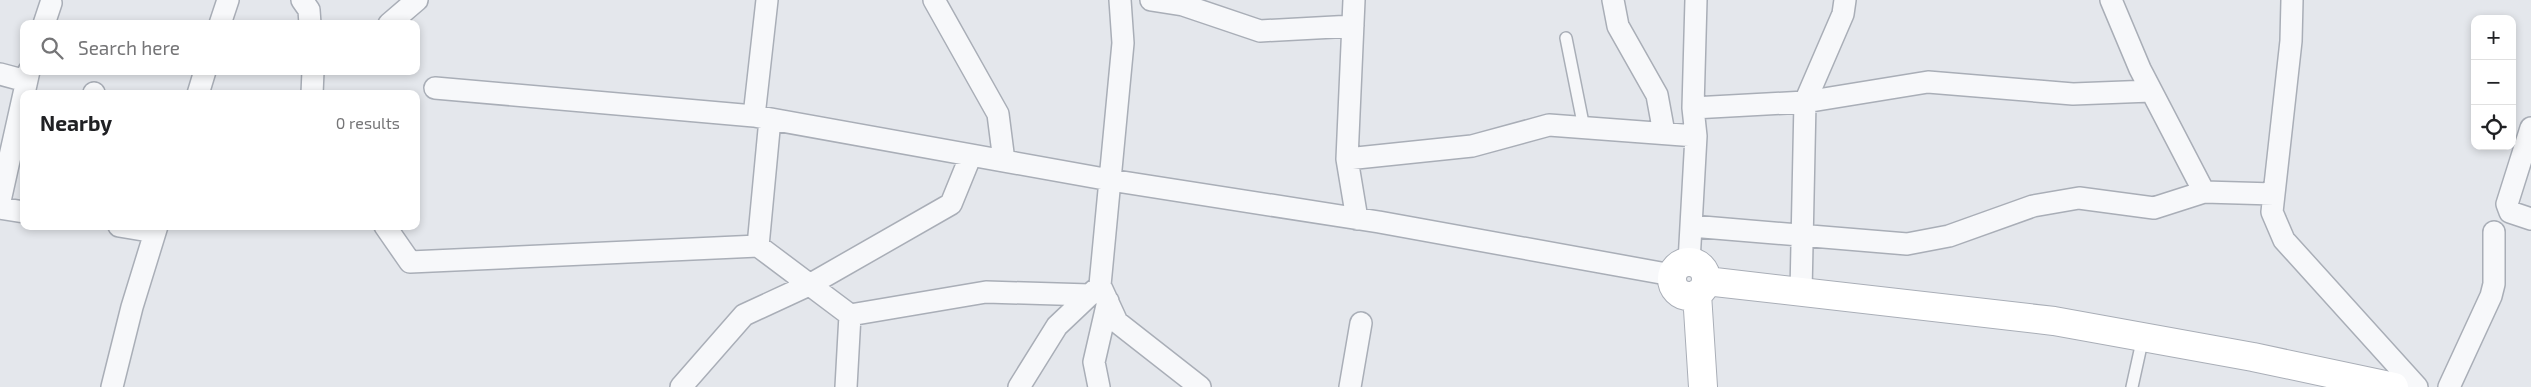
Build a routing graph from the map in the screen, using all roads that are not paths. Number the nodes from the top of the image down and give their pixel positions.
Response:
1 (228, 0) edge
2 (302, 0) edge
3 (417, 0) edge
4 (767, 0) edge
5 (934, 0) edge
6 (1120, 0) edge
7 (1151, 0) edge
8 (1354, 0) edge
9 (1613, 0) edge
10 (1696, 0) edge
11 (1845, 0) edge
12 (2111, 0) edge
13 (2292, 0) edge
14 (51, 3) dead end
15 (45, 20) edge
16 (221, 20) edge
17 (310, 20) edge
18 (393, 20) edge
19 (1353, 26) junction
20 (1566, 38) dead end
21 (0, 74) edge
22 (205, 75) edge
23 (313, 75) edge
24 (27, 76) edge
25 (435, 88) dead end
26 (24, 90) edge
27 (199, 90) edge
28 (312, 90) edge
29 (2151, 91) junction
30 (1805, 102) junction
31 (20, 108) edge
32 (1693, 108) junction
33 (762, 118) junction
34 (1584, 128) junction
35 (2531, 128) edge
36 (1664, 134) junction
37 (1696, 136) junction
38 (971, 155) junction
39 (1347, 159) junction
40 (1004, 161) junction
41 (1110, 180) junction
42 (2204, 192) junction
43 (2274, 194) junction
44 (0, 201) edge
45 (0, 208) edge
46 (20, 211) edge
47 (1357, 219) junction
48 (2531, 219) edge
49 (1691, 226) junction
50 (135, 230) edge
51 (388, 230) edge
52 (2494, 232) dead end
53 (154, 235) edge
54 (1803, 235) junction
55 (758, 246) junction
56 (1691, 278) junction
57 (811, 284) junction
58 (1800, 292) junction
59 (1100, 294) junction
60 (850, 315) junction
61 (1361, 323) dead end
62 (2143, 337) junction
63 (112, 387) edge
64 (681, 387) edge
65 (846, 387) edge
66 (1019, 387) edge
67 (1099, 387) edge
68 (1200, 387) edge
69 (1350, 387) edge
70 (1703, 387) edge
71 (2132, 387) edge
72 (2394, 387) edge
73 (2417, 387) edge
74 (2449, 387) edge

1 - 16 street
2 - 17 street
3 - 18 street
4 - 33 street
5 - 40 street
6 - 41 street
7 - 19 street
8 - 19 street
9 - 36 street
10 - 32 street
11 - 30 street
12 - 29 street
13 - 43 street
14 - 15 street
19 - 39 street
20 - 34 lane
21 - 24 street
22 - 27 street
23 - 28 street
24 - 26 street
25 - 33 street
29 - 30 street
29 - 42 street
30 - 32 street
30 - 54 street
31 - 44 street
32 - 37 street
33 - 38 street
33 - 55 street
34 - 36 street
34 - 39 street
35 - 48 street
36 - 37 street
37 - 49 street
38 - 40 street
38 - 57 street
39 - 47 street
40 - 41 street
41 - 47 street
41 - 59 street
42 - 43 street
42 - 54 street
43 - 73 street
45 - 46 street
47 - 56 street
49 - 54 street
49 - 56 street
50 - 53 street
51 - 55 street
52 - 74 street
53 - 63 street
54 - 58 street
55 - 57 street
56 - 58 street
56 - 70 street
57 - 60 street
57 - 64 street
58 - 62 street
59 - 60 street
59 - 66 street
59 - 67 street
59 - 68 street
60 - 65 street
61 - 69 street
62 - 71 lane
62 - 72 street

